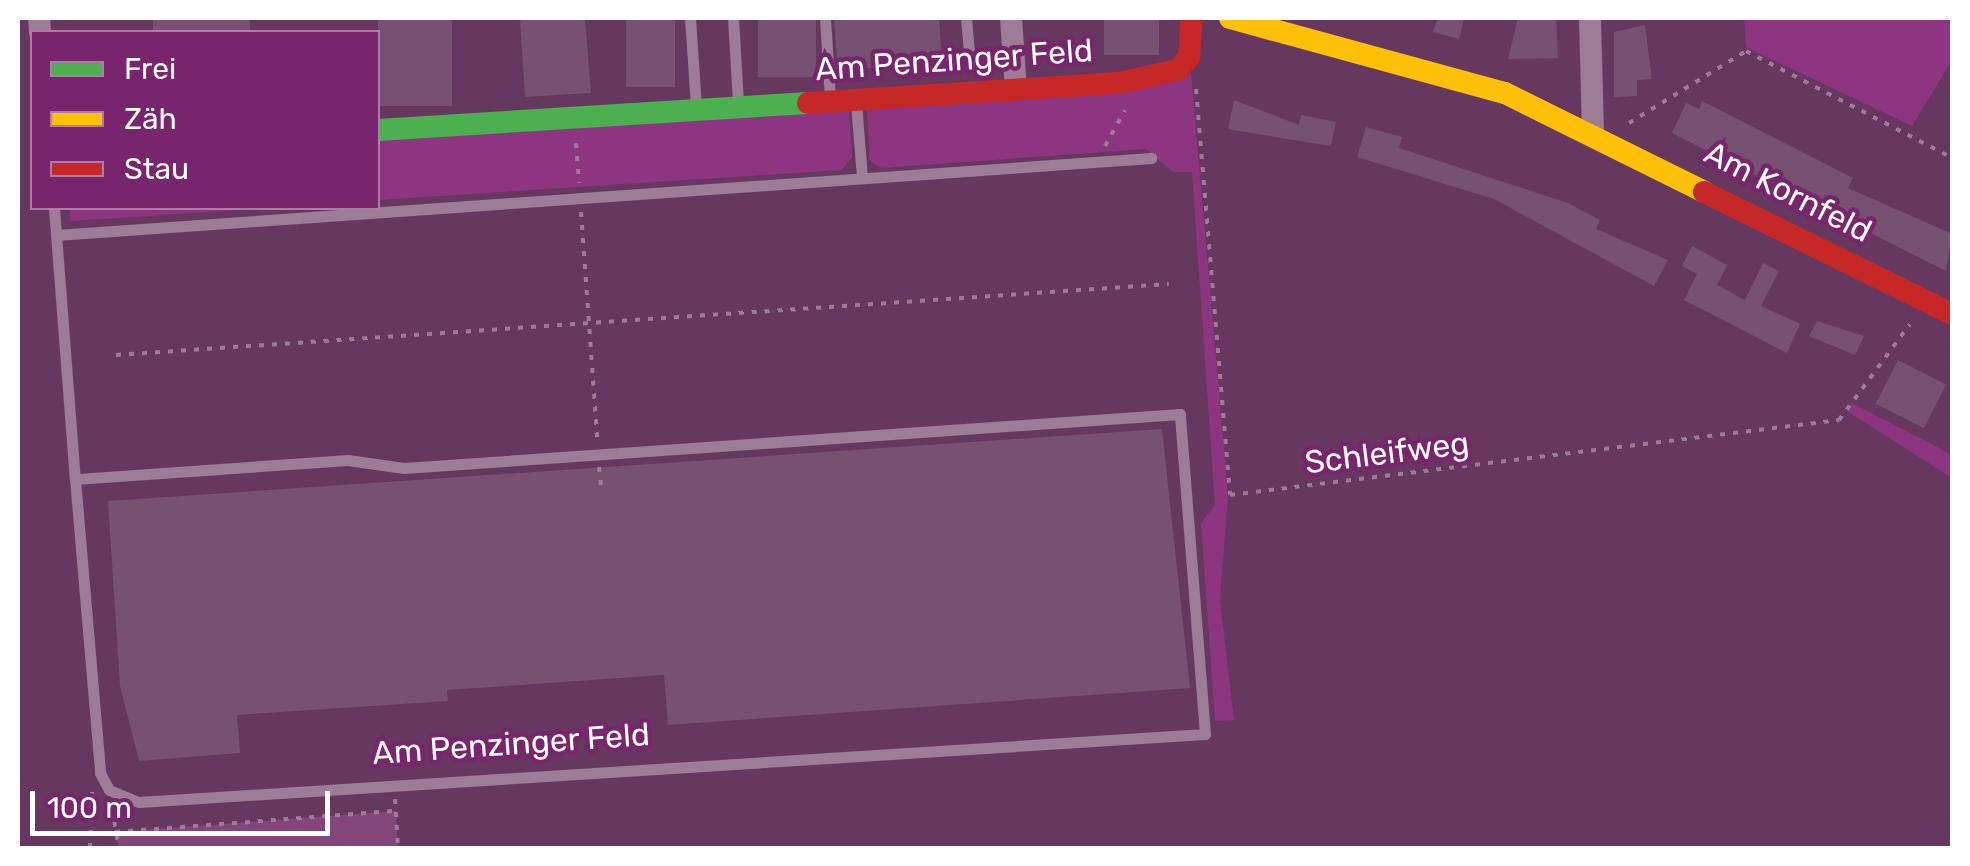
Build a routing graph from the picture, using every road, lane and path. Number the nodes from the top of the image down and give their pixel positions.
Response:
1 (690, 18) edge
2 (733, 18) edge
3 (824, 18) edge
4 (966, 18) edge
5 (1011, 18) edge
6 (1192, 18) edge
7 (1230, 18) edge
8 (1590, 18) edge
9 (969, 54) dead end
10 (1189, 57) junction
11 (1140, 79) junction
12 (1016, 88) junction
13 (856, 99) junction
14 (830, 100) junction
15 (738, 106) junction
16 (696, 109) junction
17 (574, 118) junction
18 (380, 130) edge
19 (1600, 133) junction
20 (1151, 158) dead end
21 (1952, 158) edge
22 (1094, 162) junction
23 (862, 178) junction
24 (580, 198) junction
25 (54, 210) edge
26 (56, 235) junction
27 (1169, 284) dead end
28 (1898, 309) dead end
29 (1952, 314) edge
30 (1915, 318) junction
31 (589, 322) junction
32 (1927, 324) dead end
33 (116, 355) dead end
34 (598, 454) junction
35 (75, 479) junction
36 (601, 485) dead end
37 (100, 774) junction
38 (393, 784) junction
39 (109, 790) junction
40 (396, 811) junction
41 (115, 832) junction
42 (90, 848) edge
43 (119, 848) edge
44 (398, 848) edge

1 - 16 lane
2 - 15 lane
3 - 14 lane
4 - 9 lane
5 - 12 street
6 - 10 street
7 - 19 street, Am Kornfeld
8 - 19 street
10 - 11 street, Am Penzinger Feld
10 - 30 path, Schleifweg
11 - 12 street, Am Penzinger Feld
11 - 22 path
12 - 13 street, Am Penzinger Feld
13 - 14 street, Am Penzinger Feld
13 - 23 lane
14 - 15 street, Am Penzinger Feld
15 - 16 street, Am Penzinger Feld
16 - 17 street, Am Penzinger Feld
17 - 18 street, Am Penzinger Feld
17 - 24 path
19 - 21 path
19 - 29 street, Am Kornfeld
20 - 22 lane
22 - 23 lane
23 - 24 lane
24 - 26 lane
24 - 31 path
25 - 26 lane
26 - 35 lane
27 - 31 path
28 - 30 path
30 - 32 path
31 - 33 path
31 - 34 path
34 - 35 lane
34 - 36 path
34 - 38 lane, Am Penzinger Feld
35 - 37 lane
37 - 39 lane
37 - 42 path
38 - 39 lane, Am Penzinger Feld
38 - 40 path
39 - 41 path
40 - 41 path
40 - 44 path
41 - 43 path

